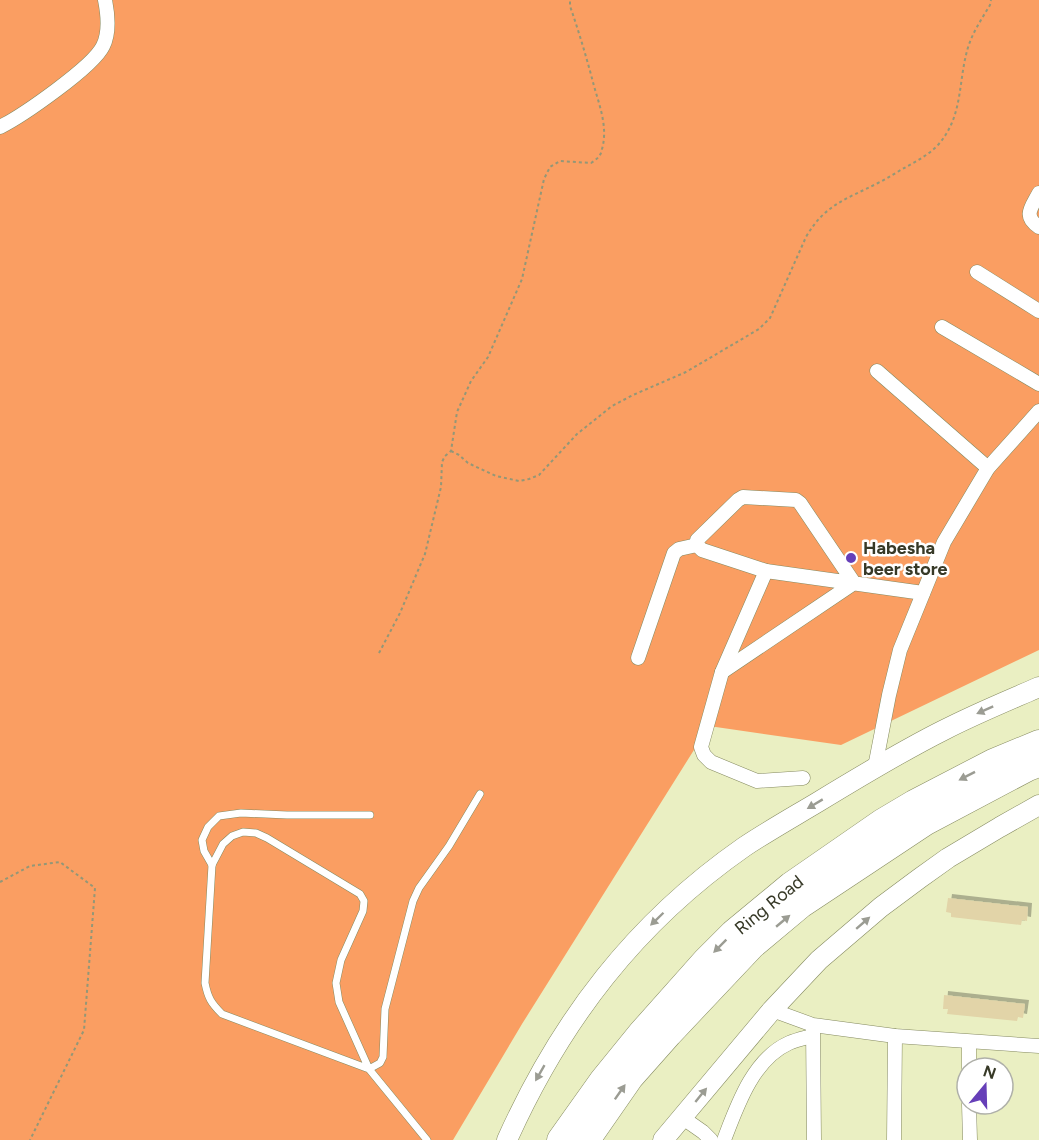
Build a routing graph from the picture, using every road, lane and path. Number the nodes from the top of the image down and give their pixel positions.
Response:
1 (105, 0) edge
2 (570, 0) edge
3 (991, 0) edge
4 (0, 127) edge
5 (1039, 193) edge
6 (1039, 227) edge
7 (977, 272) dead end
8 (1039, 311) edge
9 (942, 327) dead end
10 (877, 371) dead end
11 (1039, 384) edge
12 (1039, 411) edge
13 (451, 451) junction
14 (988, 468) junction
15 (697, 545) junction
16 (766, 571) junction
17 (854, 583) junction
18 (922, 593) junction
19 (379, 653) dead end
20 (638, 658) dead end
21 (722, 672) junction
22 (1039, 687) edge
23 (1039, 743) edge
24 (1039, 764) edge
25 (875, 767) junction
26 (803, 778) dead end
27 (480, 794) dead end
28 (1039, 806) edge
29 (370, 815) dead end
30 (212, 865) junction
31 (0, 882) edge
32 (772, 1010) junction
33 (812, 1030) junction
34 (894, 1036) junction
35 (969, 1042) junction
36 (1039, 1046) edge
37 (969, 1056) edge
38 (369, 1069) junction
39 (969, 1116) edge
40 (683, 1118) junction
41 (30, 1140) edge
42 (427, 1140) edge
43 (507, 1140) edge
44 (560, 1140) edge
45 (587, 1140) edge
46 (663, 1140) edge
47 (711, 1140) edge
48 (724, 1140) edge
49 (814, 1140) edge
50 (894, 1140) edge
51 (970, 1140) edge

1 - 4 street
2 - 13 path
3 - 13 path
5 - 6 street
7 - 8 street
9 - 11 street
10 - 14 street
12 - 14 street
13 - 19 path
14 - 18 street
15 - 16 street
15 - 17 street
15 - 20 street
16 - 17 street
16 - 21 street
17 - 18 street
17 - 21 street
18 - 25 street
21 - 26 street
22 -> 25 main road
23 -> 44 highway, Ring Road
45 -> 24 highway, Ring Road
25 -> 43 main road
27 - 38 lane
32 -> 28 main road
29 - 30 lane
30 - 38 lane
30 - 38 lane
31 - 41 path
32 - 33 street
40 -> 32 main road
33 - 34 street
33 - 48 street
33 - 49 street
34 - 35 street
34 - 50 street
35 - 36 street
35 - 37 street
38 - 42 lane
39 - 51 street
40 - 46 main road
40 - 47 street

